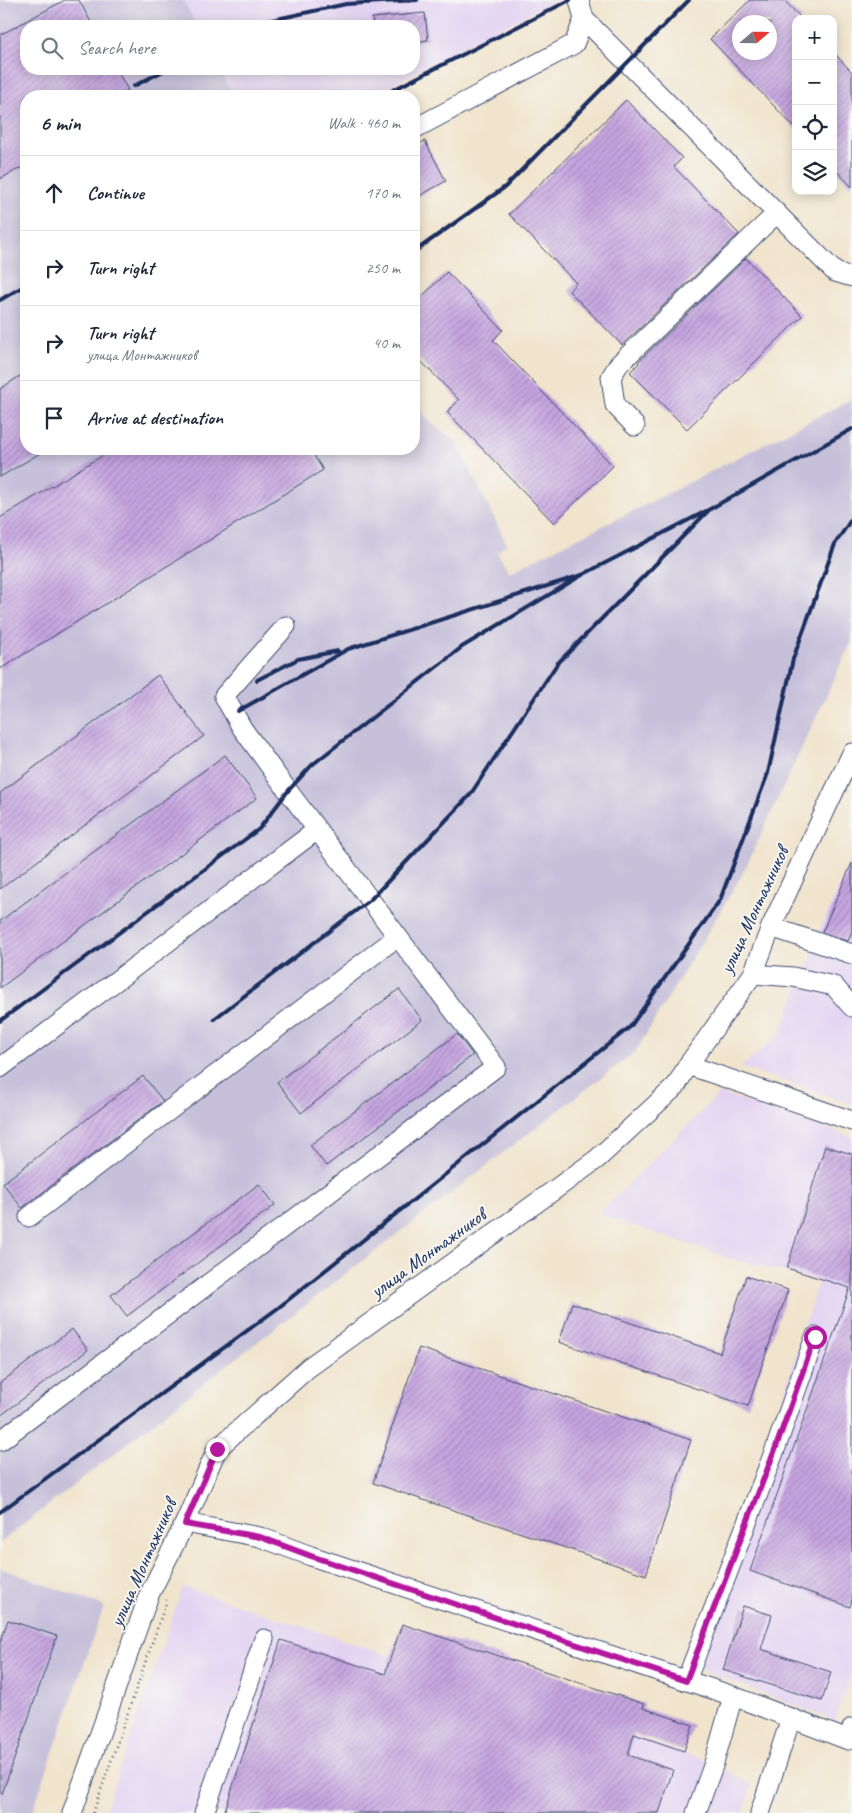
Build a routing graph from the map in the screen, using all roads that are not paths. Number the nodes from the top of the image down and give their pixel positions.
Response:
1 (578, 0) edge
2 (584, 19) junction
3 (420, 126) edge
4 (777, 213) junction
5 (852, 277) edge
6 (635, 426) dead end
7 (286, 626) dead end
8 (852, 753) edge
9 (317, 830) junction
10 (771, 927) junction
11 (397, 937) junction
12 (852, 954) edge
13 (753, 974) junction
14 (852, 1007) edge
15 (688, 1065) junction
16 (0, 1068) edge
17 (852, 1122) edge
18 (29, 1216) dead end
19 (815, 1337) dead end
20 (0, 1441) edge
21 (185, 1524) junction
22 (264, 1639) dead end
23 (686, 1681) junction
24 (733, 1696) junction
25 (791, 1718) junction
26 (852, 1728) edge
27 (72, 1813) edge
28 (204, 1813) edge
29 (696, 1813) edge
30 (760, 1813) edge

1 - 2 street
2 - 3 street
2 - 4 street
4 - 5 street
4 - 6 street
7 - 9 street
8 - 10 street, улица Монтажников
9 - 11 street
9 - 16 street
10 - 12 street
10 - 13 street, улица Монтажников
11 - 18 street
11 - 20 street
13 - 14 street
13 - 15 street, улица Монтажников
15 - 17 street
15 - 21 street, улица Монтажников
19 - 23 street
21 - 23 street
21 - 27 street, улица Монтажников
22 - 28 street
23 - 24 street
24 - 25 street
24 - 29 street
25 - 26 street
25 - 30 street

